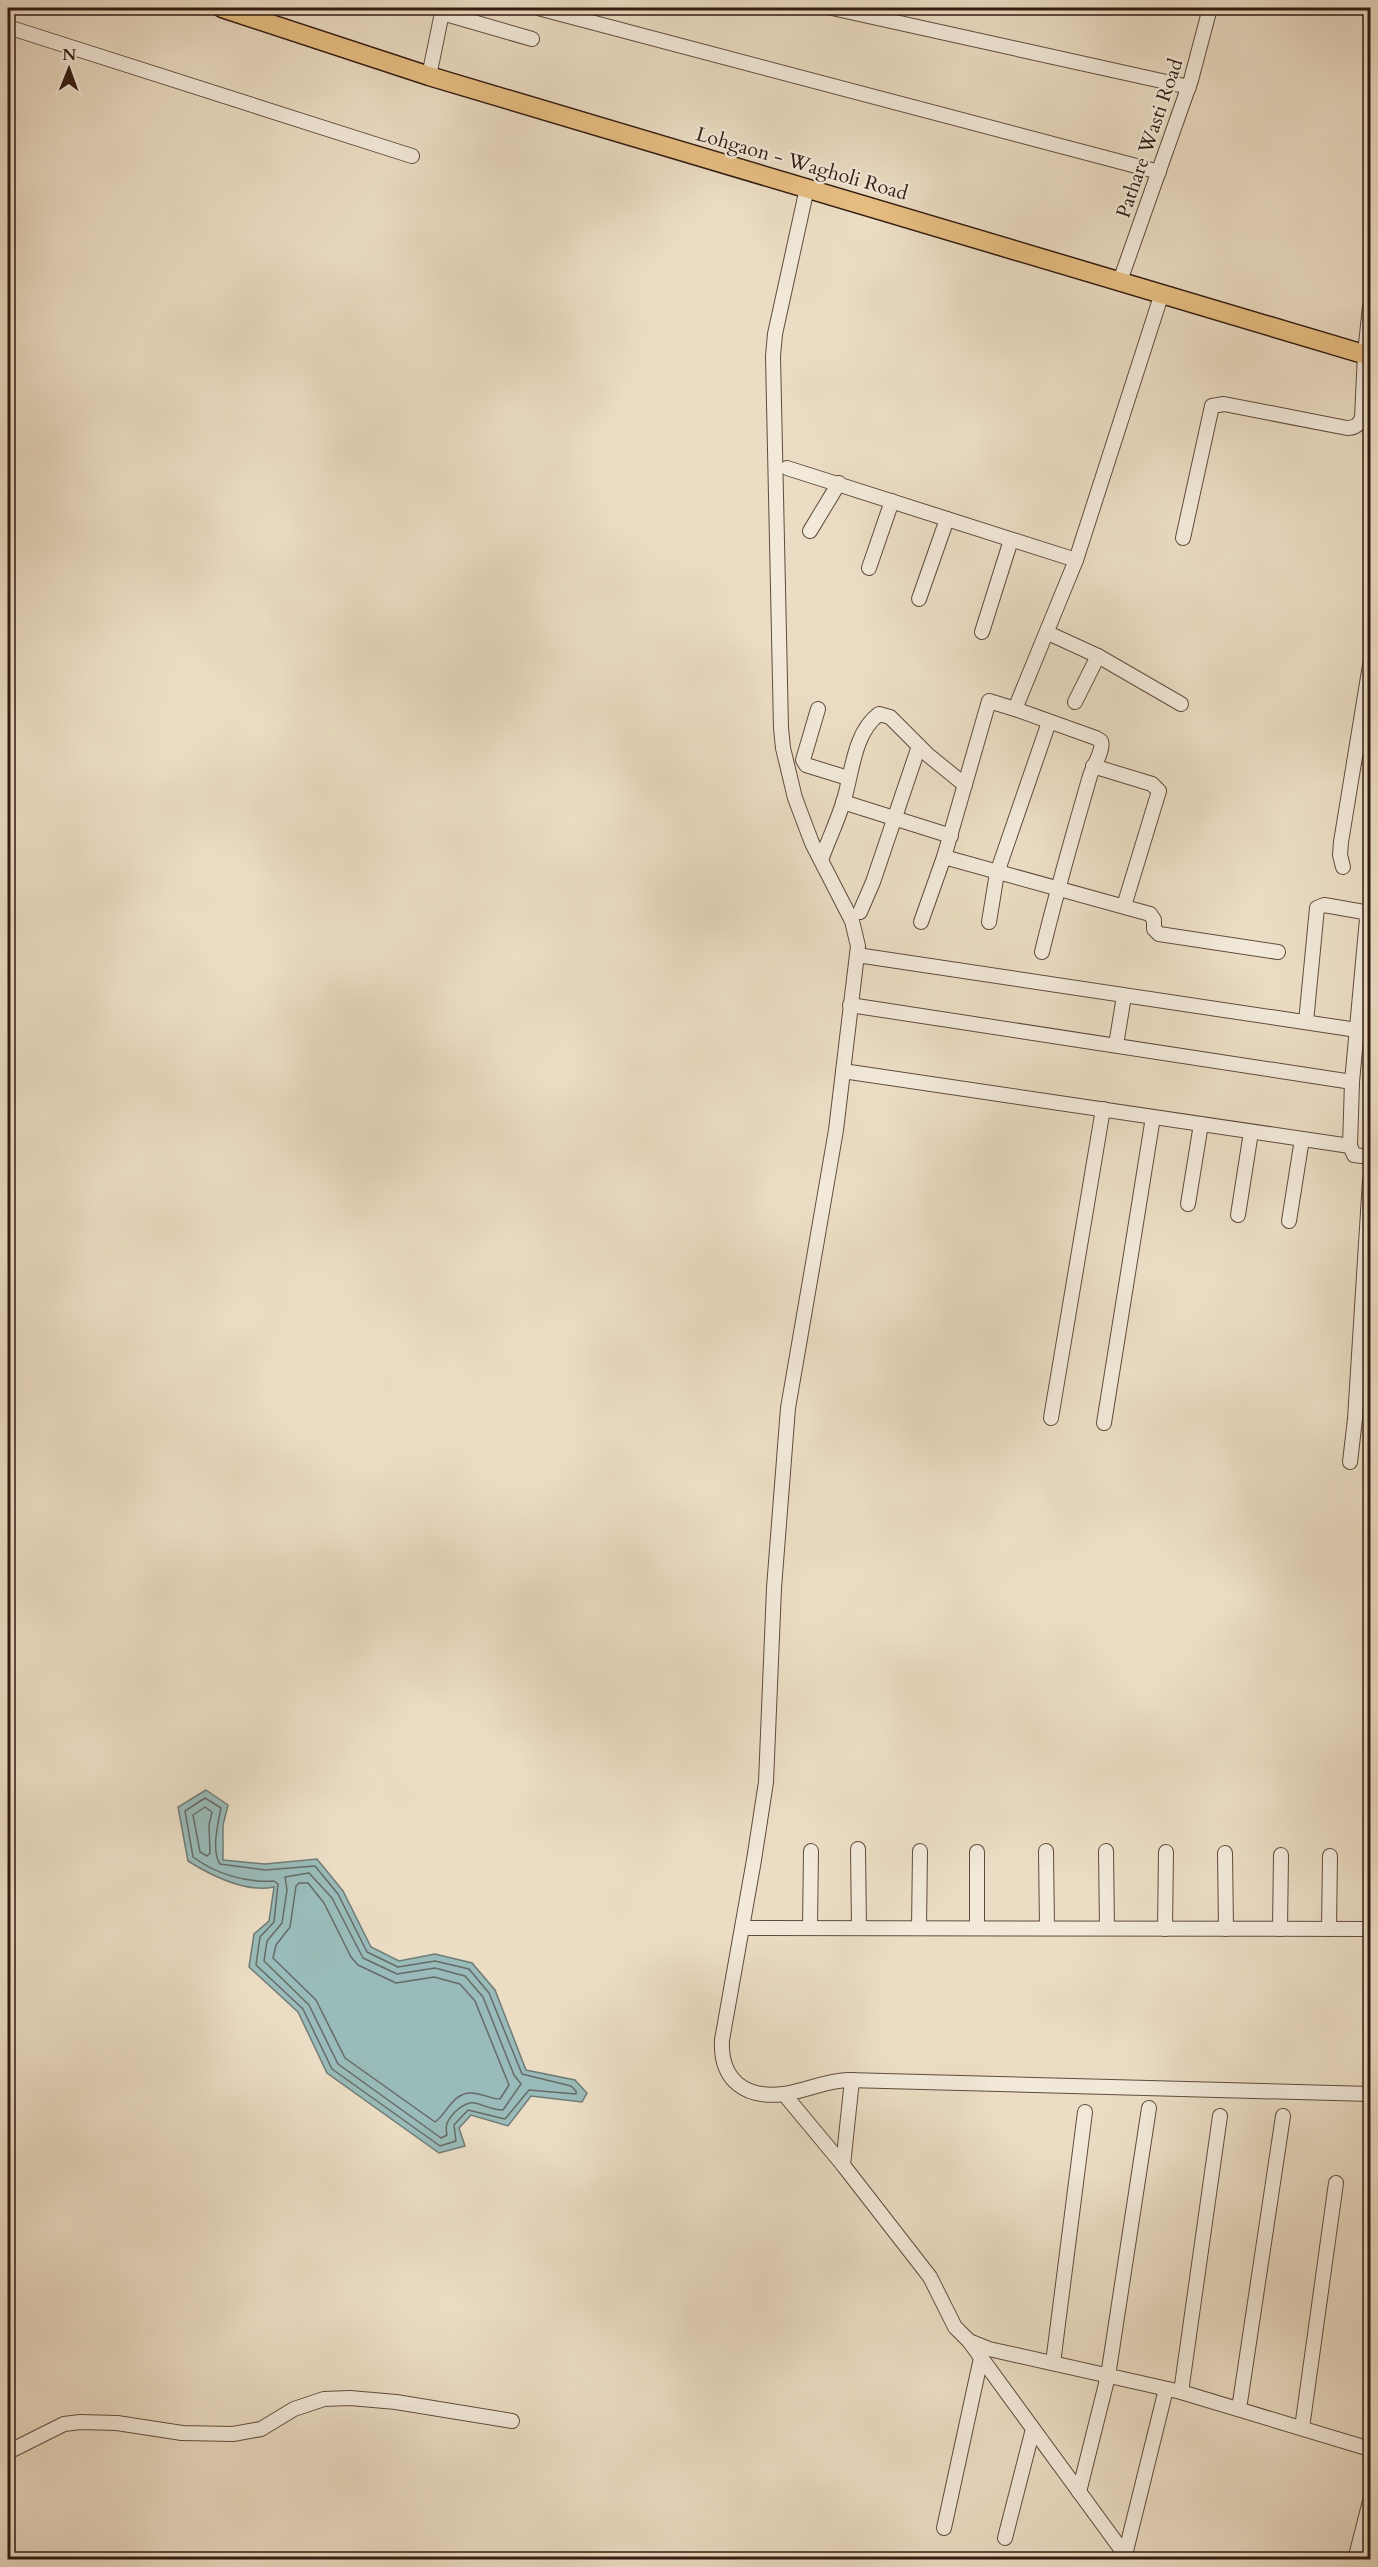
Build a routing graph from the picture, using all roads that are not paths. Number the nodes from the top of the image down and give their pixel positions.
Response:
1 (222, 8) edge
2 (538, 8) edge
3 (832, 8) edge
4 (1210, 8) edge
5 (442, 10) edge
6 (8, 27) edge
7 (532, 39) dead end
8 (429, 76) junction
9 (1189, 87) junction
10 (412, 156) dead end
11 (1159, 172) junction
12 (807, 188) junction
13 (1120, 281) junction
14 (1162, 293) junction
15 (1371, 306) edge
16 (1368, 355) edge
17 (787, 468) dead end
18 (839, 483) junction
19 (892, 501) junction
20 (947, 519) junction
21 (810, 531) dead end
22 (1183, 538) dead end
23 (1011, 540) junction
24 (1076, 560) junction
25 (869, 568) dead end
26 (920, 599) dead end
27 (982, 632) dead end
28 (1048, 633) junction
29 (1098, 656) junction
30 (1371, 665) edge
31 (1075, 702) dead end
32 (1181, 704) dead end
33 (818, 709) dead end
34 (1015, 709) junction
35 (1049, 722) junction
36 (919, 746) junction
37 (1093, 766) junction
38 (848, 778) junction
39 (965, 785) junction
40 (843, 802) junction
41 (893, 817) junction
42 (951, 836) junction
43 (944, 857) junction
44 (820, 860) junction
45 (1343, 867) dead end
46 (997, 873) junction
47 (1057, 889) junction
48 (1124, 906) junction
49 (860, 912) dead end
50 (921, 922) dead end
51 (989, 922) dead end
52 (1042, 952) dead end
53 (1278, 952) dead end
54 (857, 955) junction
55 (1124, 996) junction
56 (850, 1005) junction
57 (1306, 1023) junction
58 (1357, 1030) junction
59 (1116, 1045) junction
60 (843, 1071) junction
61 (1352, 1082) junction
62 (1103, 1109) junction
63 (1153, 1117) junction
64 (1201, 1124) junction
65 (1251, 1132) junction
66 (1302, 1139) junction
67 (1350, 1146) junction
68 (1371, 1157) edge
69 (1371, 1180) edge
70 (1188, 1204) dead end
71 (1238, 1215) dead end
72 (1289, 1221) dead end
73 (1051, 1418) dead end
74 (1104, 1423) dead end
75 (1350, 1462) dead end
76 (858, 1849) dead end
77 (811, 1851) dead end
78 (921, 1851) dead end
79 (1046, 1851) dead end
80 (1106, 1851) dead end
81 (977, 1852) dead end
82 (1166, 1852) dead end
83 (1225, 1853) dead end
84 (1281, 1855) dead end
85 (1330, 1856) dead end
86 (742, 1928) junction
87 (810, 1928) junction
88 (859, 1928) junction
89 (919, 1928) junction
90 (977, 1928) junction
91 (1047, 1928) junction
92 (1107, 1928) junction
93 (1165, 1929) junction
94 (1226, 1929) junction
95 (1280, 1929) junction
96 (1329, 1929) junction
97 (1371, 1929) edge
98 (852, 2080) junction
99 (784, 2094) junction
100 (1371, 2094) edge
101 (1149, 2108) dead end
102 (1085, 2112) dead end
103 (1220, 2116) dead end
104 (1283, 2116) dead end
105 (843, 2165) junction
106 (1336, 2183) dead end
107 (969, 2341) junction
108 (981, 2358) junction
109 (1053, 2363) junction
110 (1108, 2376) junction
111 (1166, 2389) junction
112 (1181, 2392) junction
113 (1239, 2409) junction
114 (512, 2421) dead end
115 (1302, 2428) junction
116 (1033, 2429) junction
117 (1371, 2449) edge
118 (8, 2452) edge
119 (1079, 2492) junction
120 (1371, 2501) edge
121 (944, 2528) dead end
122 (1005, 2538) dead end
123 (1127, 2557) edge
124 (1355, 2559) edge

1 - 8 main road, Lohgaon - Wagholi Road
2 - 11 street
3 - 9 street
4 - 9 street, Pathare Wasti Road
5 - 7 street
5 - 8 street
6 - 10 street
8 - 12 main road, Lohgaon - Wagholi Road
9 - 11 street, Pathare Wasti Road
11 - 13 street, Pathare Wasti Road
12 - 13 main road, Lohgaon - Wagholi Road
12 - 44 street
13 - 14 main road, Lohgaon - Wagholi Road
14 - 16 main road, Lohgaon - Wagholi Road
14 - 24 street
15 - 16 street
16 - 22 street
17 - 18 street
18 - 19 street
18 - 21 street
19 - 20 street
19 - 25 street
20 - 23 street
20 - 26 street
23 - 24 street
23 - 27 street
24 - 28 street
28 - 29 street
28 - 34 street
29 - 31 street
29 - 32 street
30 - 45 street
33 - 38 street
34 - 35 street
34 - 39 street
35 - 37 street
35 - 46 street
36 - 38 street
36 - 39 street
36 - 41 street
37 - 47 street
37 - 48 street
38 - 40 street
39 - 42 street
40 - 41 street
40 - 44 street
41 - 42 street
41 - 49 street
42 - 43 street
43 - 46 street
43 - 50 street
44 - 54 street
46 - 47 street
46 - 51 street
47 - 48 street
47 - 52 street
48 - 53 street
54 - 55 street
54 - 56 street
55 - 57 street
55 - 59 street
56 - 59 street
56 - 60 street
57 - 58 street
57 - 58 street
58 - 61 street
59 - 61 street
60 - 62 street
60 - 86 street
61 - 67 street
62 - 63 street
62 - 73 street
63 - 64 street
63 - 74 street
64 - 65 street
64 - 70 street
65 - 66 street
65 - 71 street
66 - 67 street
66 - 72 street
67 - 68 street
69 - 75 street
76 - 88 street
77 - 87 street
78 - 89 street
79 - 91 street
80 - 92 street
81 - 90 street
82 - 93 street
83 - 94 street
84 - 95 street
85 - 96 street
86 - 87 street
86 - 99 street
87 - 88 street
88 - 89 street
89 - 90 street
90 - 91 street
91 - 92 street
92 - 93 street
93 - 94 street
94 - 95 street
95 - 96 street
96 - 97 street
98 - 99 street
98 - 100 street
98 - 105 street
99 - 105 street
101 - 110 street
102 - 109 street
103 - 112 street
104 - 113 street
105 - 107 street
106 - 115 street
107 - 108 street
107 - 109 street
108 - 116 street
108 - 121 street
109 - 110 street
110 - 111 street
110 - 119 street
111 - 112 street
111 - 123 street
112 - 113 street
113 - 115 street
114 - 118 street
115 - 117 street
116 - 119 street
116 - 122 street
119 - 123 street
120 - 124 street

